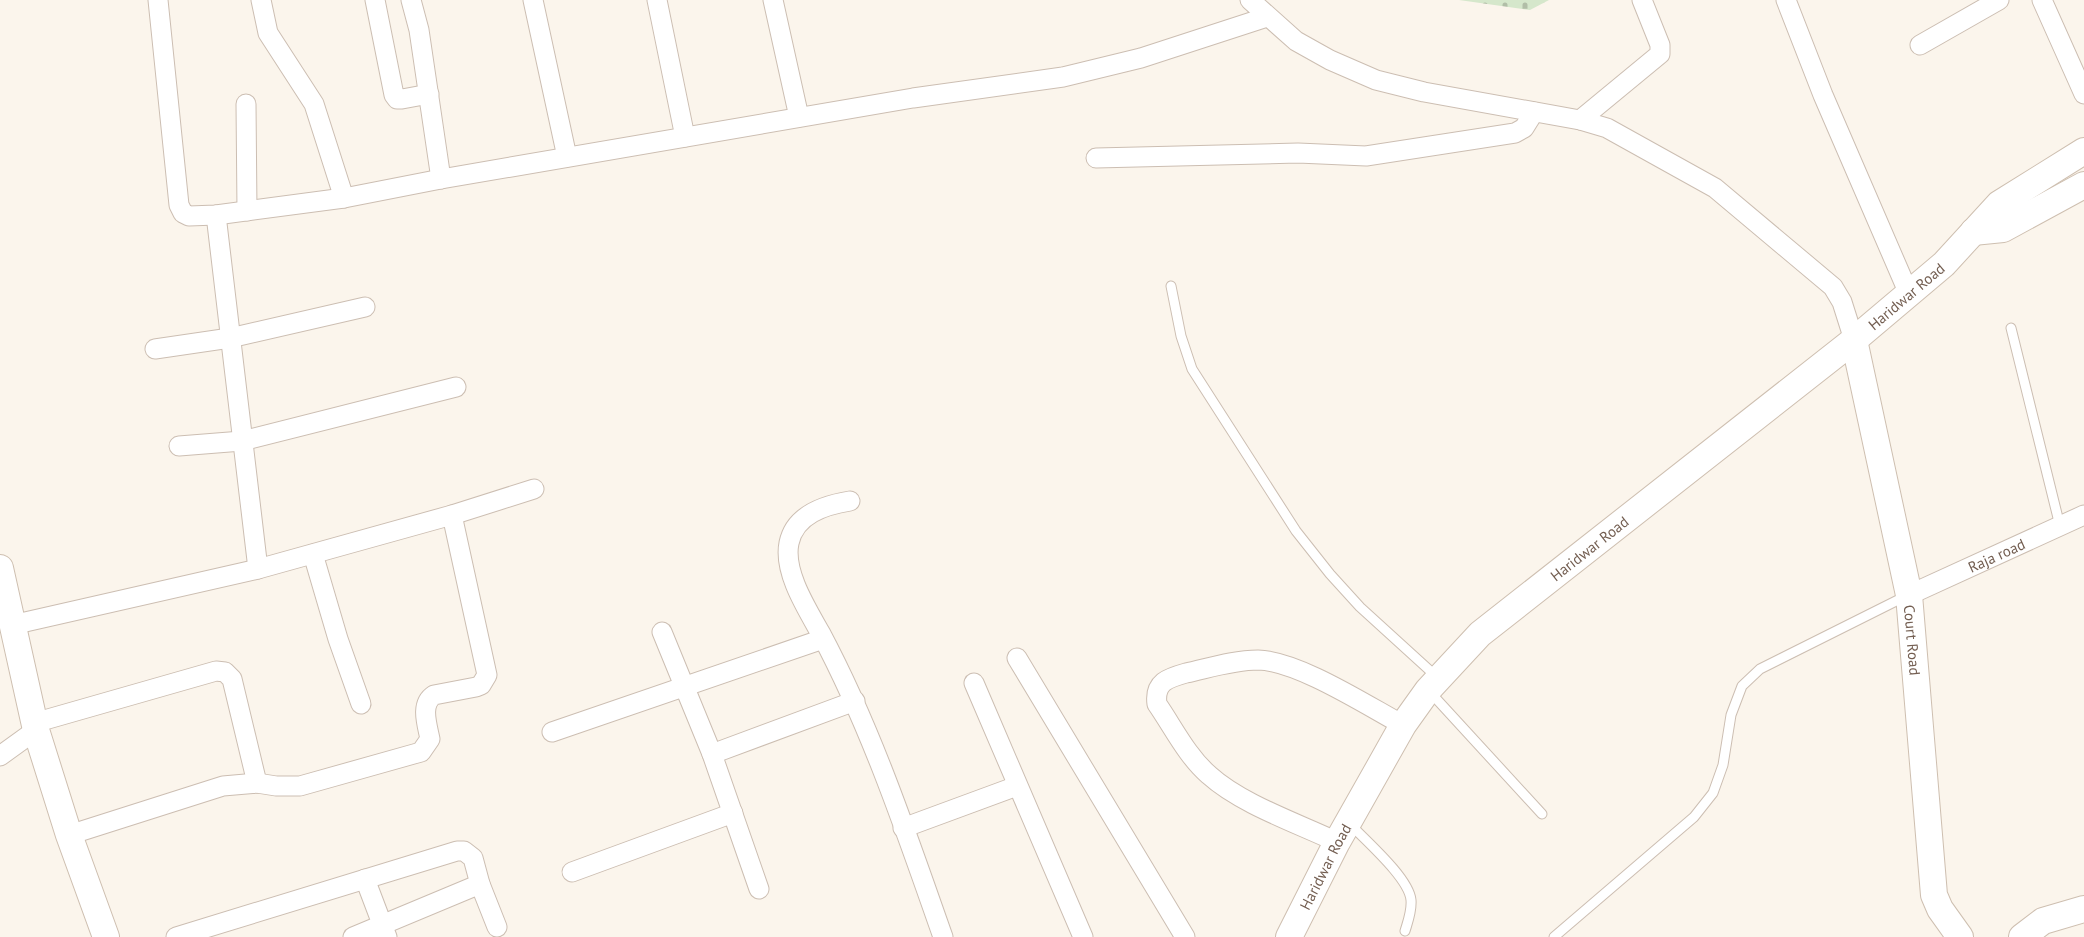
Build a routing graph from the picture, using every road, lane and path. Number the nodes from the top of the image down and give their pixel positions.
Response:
1 (158, 0) edge
2 (261, 0) edge
3 (375, 0) edge
4 (411, 0) edge
5 (533, 0) edge
6 (657, 0) edge
7 (773, 0) edge
8 (1250, 0) edge
9 (1642, 0) edge
10 (1786, 0) edge
11 (1999, 0) edge
12 (2042, 0) edge
13 (1267, 17) junction
14 (1920, 45) dead end
15 (429, 94) junction
16 (2084, 94) edge
17 (246, 104) dead end
18 (1534, 112) junction
19 (799, 117) junction
20 (1580, 120) junction
21 (685, 137) junction
22 (2084, 151) edge
23 (567, 157) junction
24 (1096, 158) dead end
25 (441, 179) junction
26 (2084, 185) edge
27 (344, 198) junction
28 (247, 211) junction
29 (216, 215) junction
30 (1973, 232) junction
31 (1171, 286) dead end
32 (1909, 294) junction
33 (365, 307) dead end
34 (2012, 328) dead end
35 (230, 338) junction
36 (1854, 340) junction
37 (155, 349) dead end
38 (456, 387) dead end
39 (242, 441) junction
40 (178, 446) dead end
41 (534, 489) dead end
42 (850, 501) dead end
43 (2084, 515) edge
44 (452, 516) junction
45 (2060, 526) junction
46 (313, 554) junction
47 (0, 568) edge
48 (258, 569) junction
49 (1909, 594) junction
50 (12, 625) junction
51 (662, 632) dead end
52 (823, 639) junction
53 (1017, 658) dead end
54 (974, 683) dead end
55 (1433, 684) junction
56 (684, 687) junction
57 (855, 701) junction
58 (361, 704) dead end
59 (1404, 725) junction
60 (35, 727) junction
61 (552, 732) dead end
62 (712, 754) junction
63 (0, 756) edge
64 (257, 783) junction
65 (1017, 786) junction
66 (733, 813) junction
67 (1542, 814) dead end
68 (903, 828) junction
69 (1343, 832) junction
70 (69, 835) junction
71 (572, 872) dead end
72 (365, 879) junction
73 (480, 884) junction
74 (759, 889) dead end
75 (2084, 909) edge
76 (497, 927) dead end
77 (385, 931) edge
78 (1405, 931) dead end
79 (106, 937) edge
80 (176, 937) edge
81 (353, 937) edge
82 (943, 937) edge
83 (1083, 937) edge
84 (1185, 937) edge
85 (1289, 937) edge
86 (1554, 937) edge
87 (1960, 937) edge
88 (2022, 937) edge

1 - 29 street
2 - 27 street
3 - 15 street
4 - 15 street
5 - 23 street
6 - 21 street
7 - 19 street
8 - 13 street
9 - 20 street
10 - 32 street
11 - 14 street
12 - 16 street
13 - 18 street
13 - 19 street
15 - 25 street
17 - 28 street
18 - 20 street
18 - 24 street
19 - 21 street
20 - 36 street
21 - 23 street
22 - 30 main road, Haridwar Road
23 - 25 street
25 - 27 street
26 - 30 main road
27 - 28 street
28 - 29 street
29 - 35 street
30 - 32 main road, Haridwar Road
31 - 55 lane
32 - 36 main road, Haridwar Road
33 - 35 street
34 - 45 lane
35 - 37 street
35 - 39 street
36 - 49 main road, Court Road
36 - 55 main road, Haridwar Road
38 - 39 street
39 - 40 street
39 - 48 street
41 - 44 street
42 - 52 street
43 - 45 street, Raja road
44 - 46 street
44 - 64 street
45 - 49 street, Raja road
46 - 48 street
46 - 58 street
47 - 50 main road
48 - 50 street
49 - 86 lane
49 - 87 main road, Court Road
50 - 60 main road
51 - 56 street
52 - 56 street
52 - 57 street
53 - 84 street
54 - 65 street
55 - 59 main road, Haridwar Road
55 - 67 lane
56 - 61 street
56 - 62 street
57 - 62 street
57 - 68 street
59 - 69 main road, Haridwar Road
59 - 69 street
60 - 63 street
60 - 64 street
60 - 70 main road
62 - 66 street
64 - 70 street
65 - 68 street
65 - 83 street
66 - 71 street
66 - 74 street
68 - 82 street
69 - 78 lane
69 - 85 main road, Haridwar Road
70 - 79 main road
72 - 73 street
72 - 77 street
72 - 80 street
73 - 76 street
73 - 77 street
75 - 88 main road
77 - 81 street

